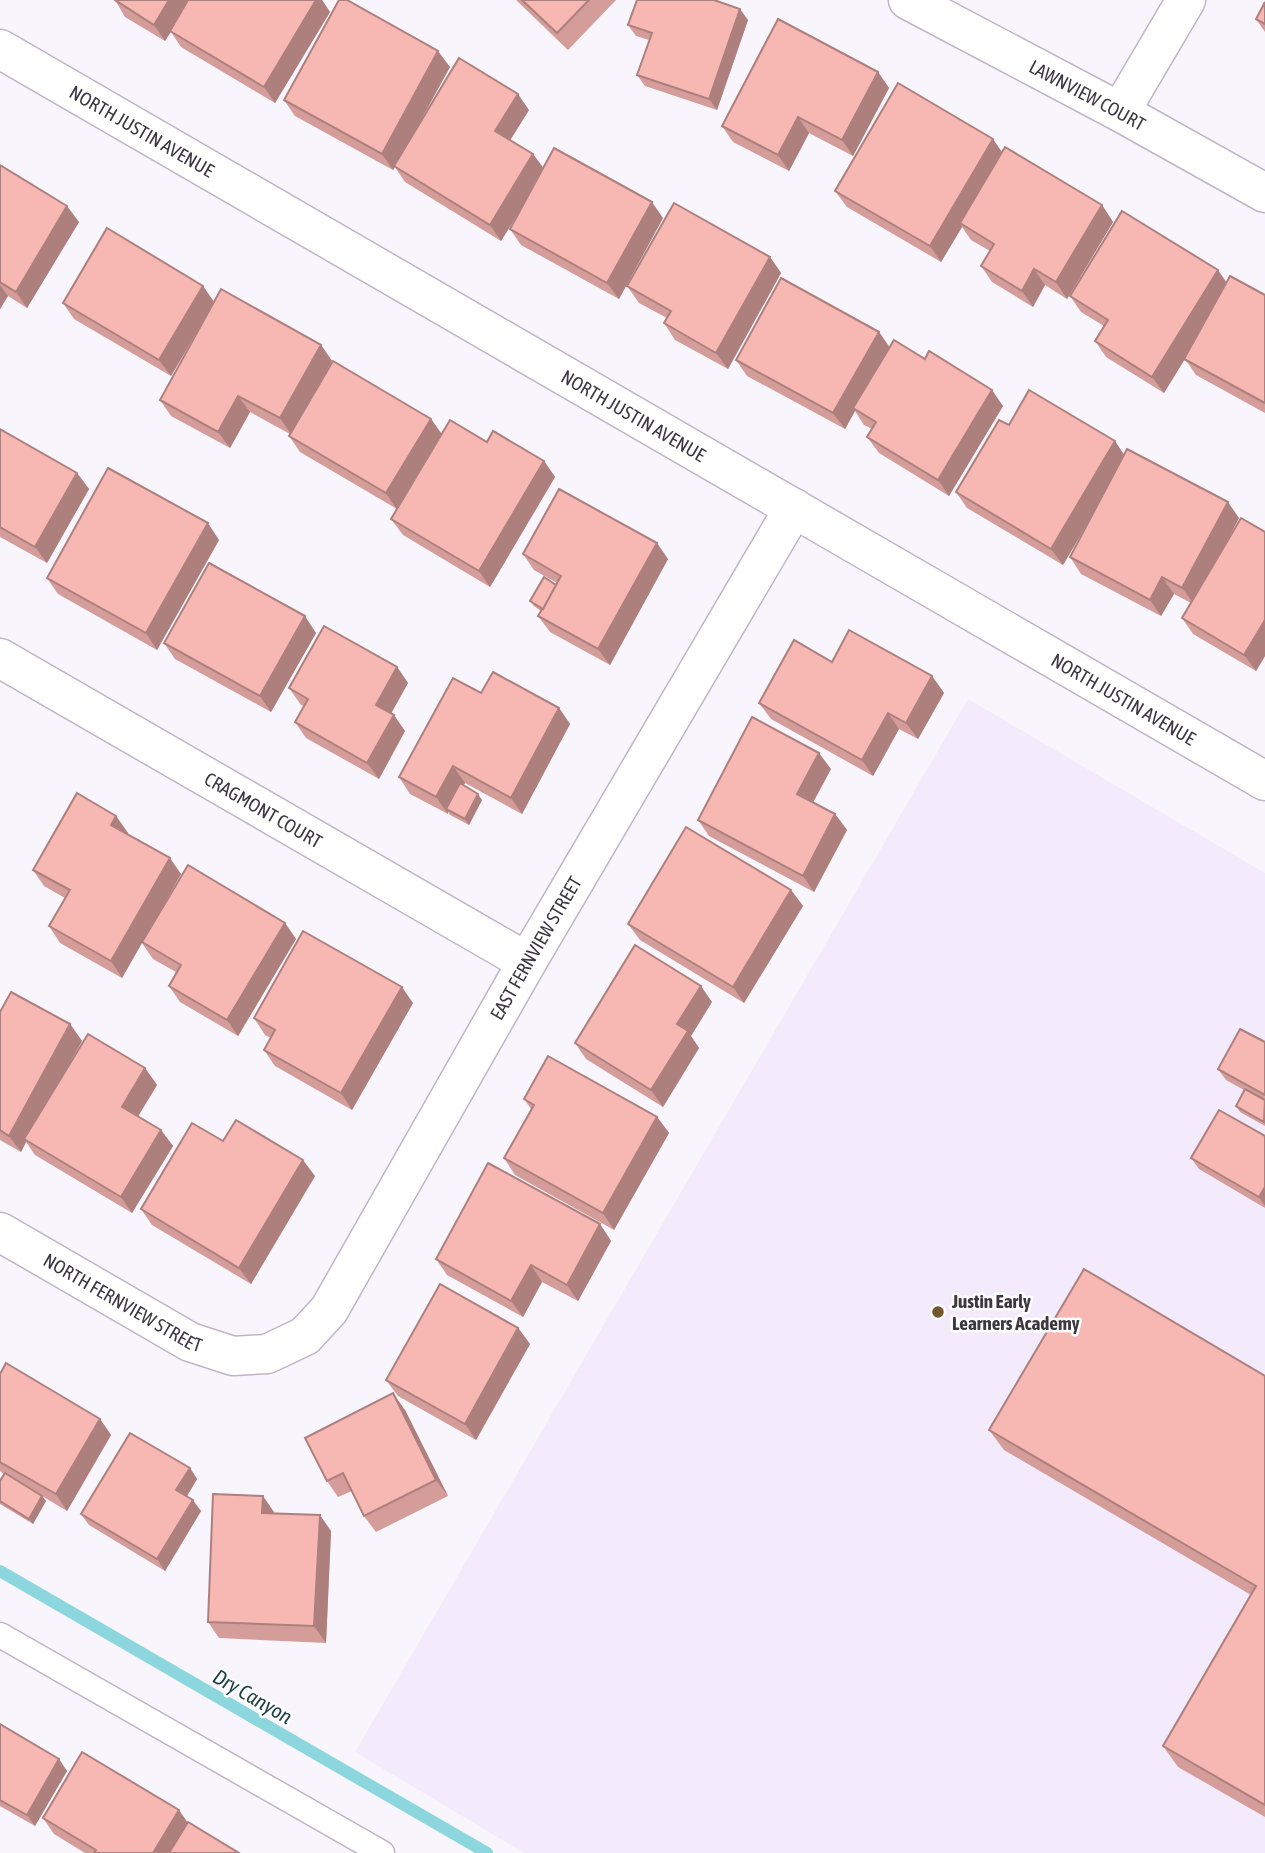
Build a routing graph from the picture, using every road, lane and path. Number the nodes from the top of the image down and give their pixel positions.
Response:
1 (908, 0) edge
2 (1186, 0) edge
3 (0, 49) edge
4 (1120, 112) junction
5 (1265, 193) edge
6 (794, 508) junction
7 (0, 658) edge
8 (1265, 781) edge
9 (527, 962) junction
10 (0, 1232) edge
11 (250, 1354) joint
12 (0, 1635) edge
13 (382, 1853) edge

1 - 4 street, LAWNVIEW COURT
2 - 4 street
3 - 6 street, NORTH JUSTIN AVENUE
4 - 5 street, LAWNVIEW COURT
6 - 8 street, NORTH JUSTIN AVENUE
6 - 9 street, EAST FERNVIEW STREET
7 - 9 street, CRAGMONT COURT
9 - 11 street, EAST FERNVIEW STREET
10 - 11 street, NORTH FERNVIEW STREET
12 - 13 lane

